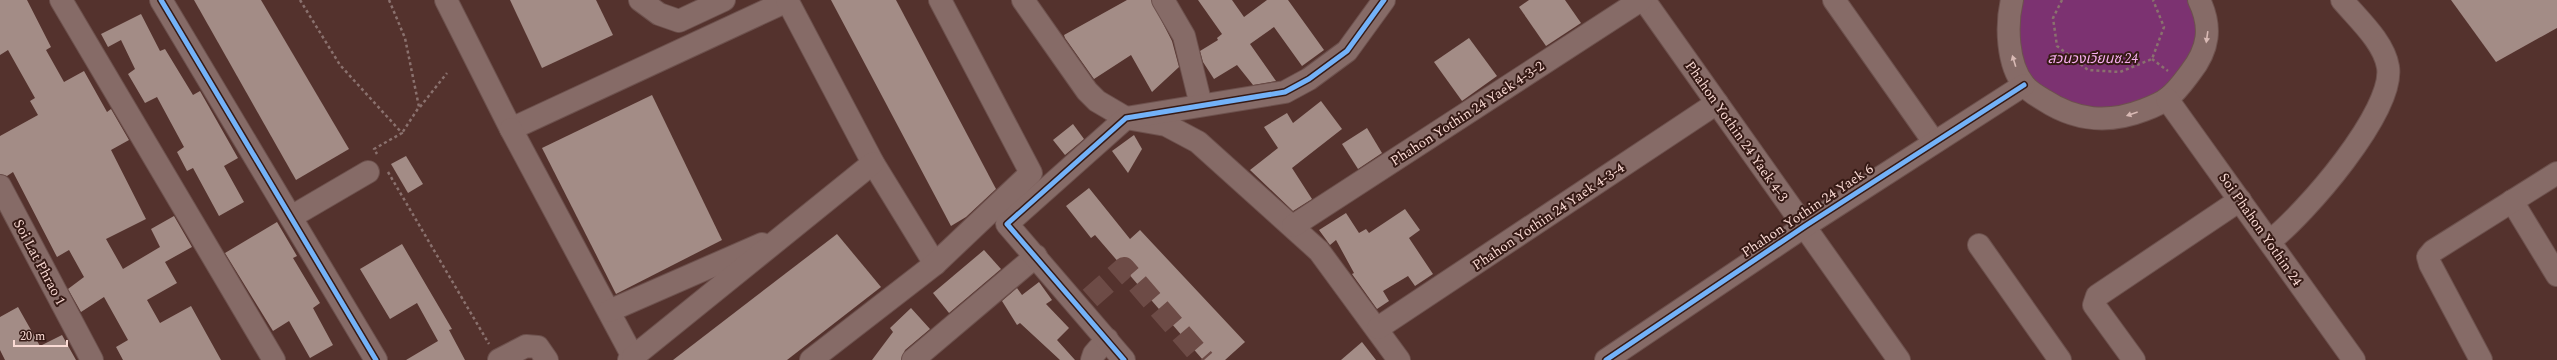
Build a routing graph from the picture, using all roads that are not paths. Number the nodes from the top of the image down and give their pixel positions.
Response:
1 (61, 0) edge
2 (161, 0) edge
3 (446, 0) edge
4 (640, 0) edge
5 (724, 0) edge
6 (787, 0) edge
7 (940, 0) edge
8 (1023, 0) edge
9 (1163, 0) edge
10 (1384, 0) edge
11 (1642, 0) edge
12 (1834, 0) edge
13 (2012, 0) edge
14 (2199, 0) edge
15 (2342, 0) edge
16 (2024, 85) junction
17 (2168, 99) junction
18 (1717, 103) junction
19 (1201, 105) junction
20 (1126, 118) junction
21 (511, 129) junction
22 (1934, 142) junction
23 (873, 163) junction
24 (377, 166) road end
25 (2557, 173) edge
26 (0, 186) edge
27 (2240, 200) junction
28 (2512, 201) junction
29 (291, 217) junction
30 (1293, 226) junction
31 (1805, 226) junction
32 (789, 232) junction
33 (2270, 242) junction
34 (1979, 245) dead end
35 (1036, 256) junction
36 (935, 264) junction
37 (2557, 275) edge
38 (609, 311) junction
39 (1378, 328) junction
40 (1107, 339) junction
41 (495, 353) edge
42 (631, 358) edge
43 (1893, 358) edge
44 (2128, 358) edge
45 (92, 360) edge
46 (274, 360) edge
47 (376, 360) edge
48 (546, 360) edge
49 (811, 360) edge
50 (913, 360) edge
51 (1092, 360) edge
52 (1124, 360) edge
53 (1399, 360) edge
54 (1606, 360) edge
55 (2060, 360) edge
56 (2354, 360) edge
57 (2481, 360) edge

1 - 46 street
2 - 29 street
3 - 21 street
4 - 5 street
6 - 21 street
6 - 23 street
7 - 36 street
8 - 20 street
9 - 19 street
10 - 19 street
11 - 18 street, Phahon Yothin 24 Yaek 4-3
11 - 30 street, Phahon Yothin 24 Yaek 4-3-2
12 - 22 street
16 -> 13 street
14 -> 17 street
15 - 33 street
17 -> 16 street
16 - 22 street, Phahon Yothin 24 Yaek 6
17 - 27 street, Soi Phahon Yothin 24
18 - 31 street, Phahon Yothin 24 Yaek 4-3
18 - 39 street, Phahon Yothin 24 Yaek 4-3-4
19 - 20 street
20 - 30 street
20 - 35 street
21 - 38 street
22 - 31 street, Phahon Yothin 24 Yaek 6
23 - 32 street
23 - 36 street
24 - 29 street
25 - 28 street
26 - 45 street, Soi Lat Phrao 1
27 - 33 street, Soi Phahon Yothin 24
27 - 44 street
28 - 37 street
28 - 57 street
29 - 47 street
30 - 39 street
31 - 43 street, Phahon Yothin 24 Yaek 4-3
31 - 54 street, Phahon Yothin 24 Yaek 6
32 - 38 street
32 - 42 street
33 - 56 street, Soi Phahon Yothin 24
34 - 55 street
35 - 40 street
35 - 50 street
36 - 49 street
38 - 42 street
39 - 53 street
40 - 51 street
40 - 52 street
41 - 48 street

